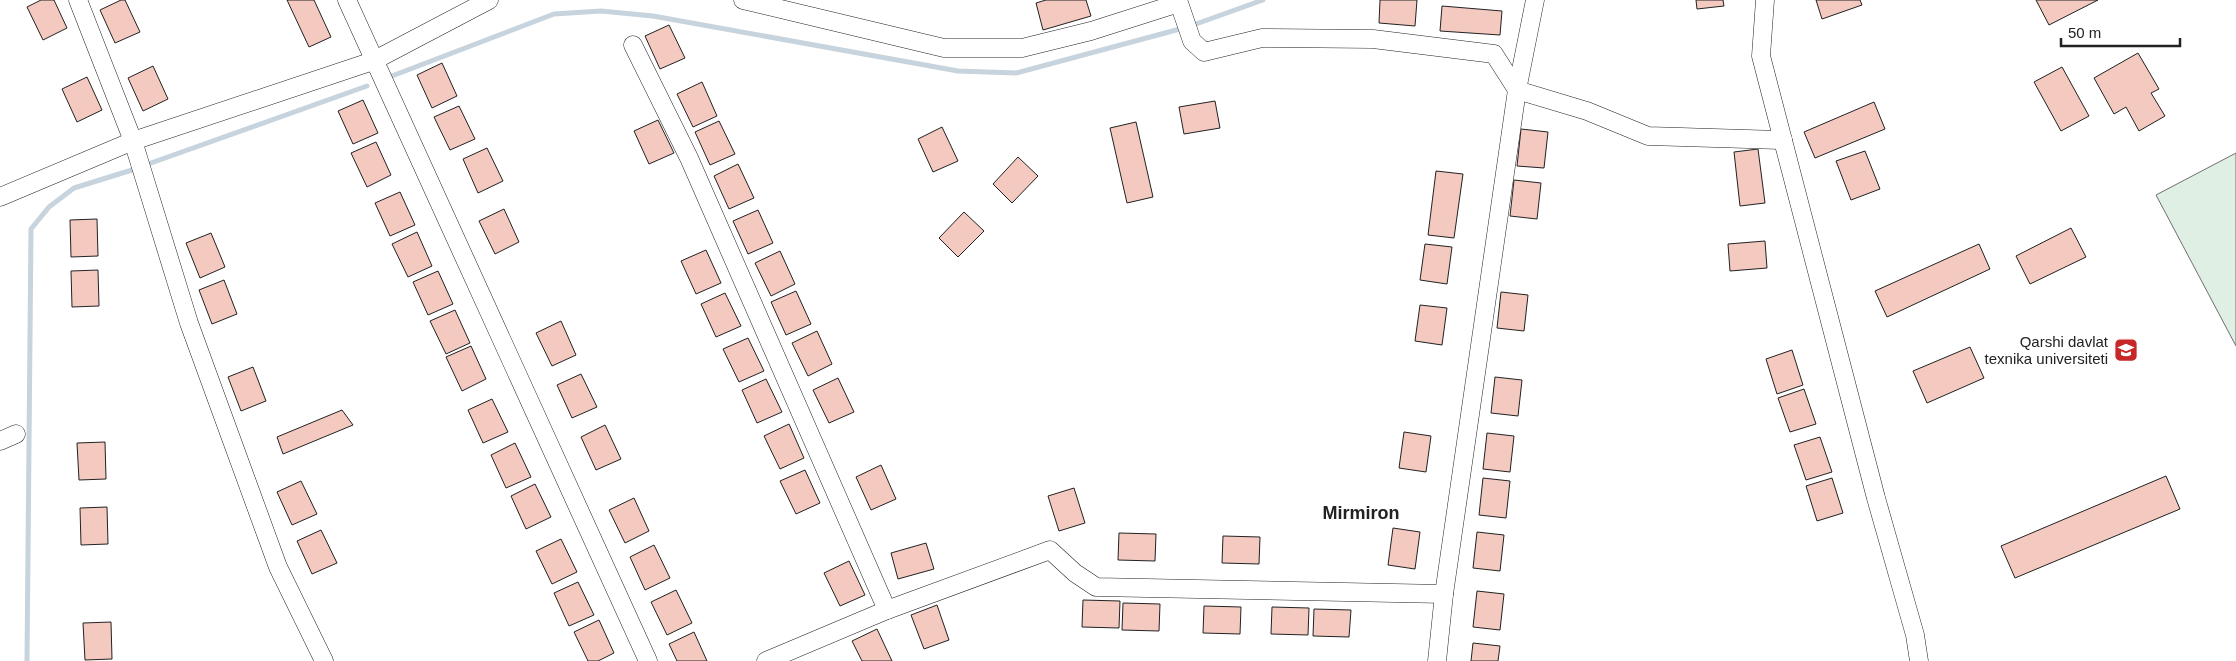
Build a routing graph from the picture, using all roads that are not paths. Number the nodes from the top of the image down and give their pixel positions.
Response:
1 (78, 0) edge
2 (347, 0) edge
3 (489, 0) edge
4 (744, 0) edge
5 (1535, 0) edge
6 (1765, 0) edge
7 (632, 45) dead end
8 (373, 61) junction
9 (1517, 90) junction
10 (1783, 140) junction
11 (133, 141) junction
12 (0, 197) edge
13 (1444, 594) junction
14 (886, 610) junction
15 (324, 661) edge
16 (648, 661) edge
17 (766, 661) edge
18 (1437, 661) edge
19 (1919, 661) edge

1 - 11 street
2 - 8 street
3 - 8 street
4 - 9 street
5 - 9 street
6 - 10 street
7 - 14 street
8 - 11 street
8 - 16 street
9 - 10 street
9 - 13 street
10 - 19 street
11 - 12 street
11 - 15 street
13 - 14 street
13 - 18 street
14 - 17 street

